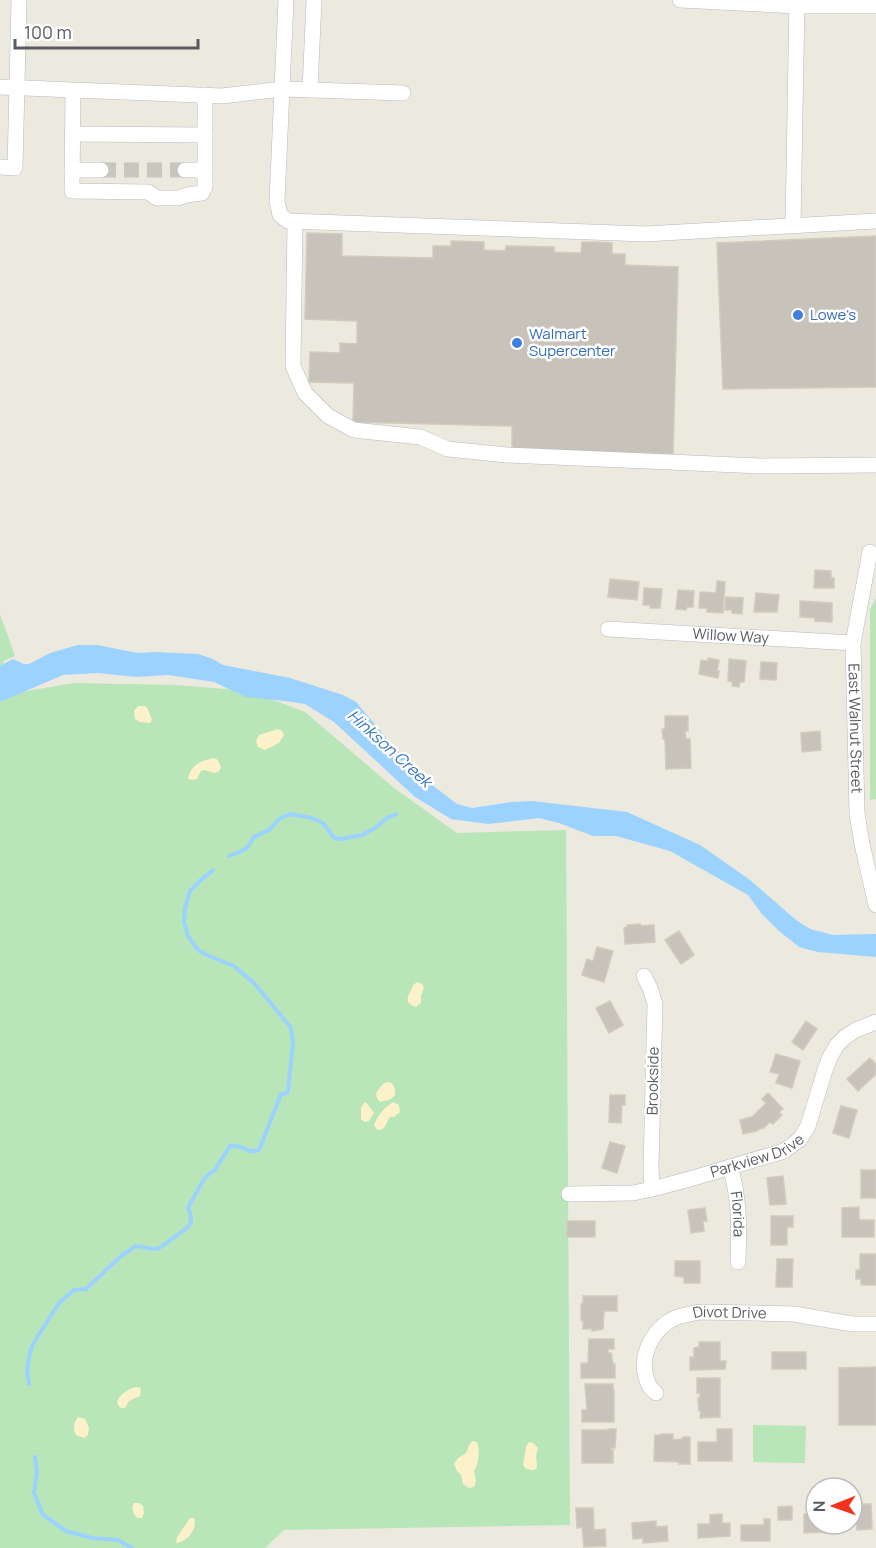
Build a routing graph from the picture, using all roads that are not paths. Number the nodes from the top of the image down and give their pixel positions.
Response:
1 (19, 0) edge
2 (286, 0) edge
3 (314, 0) edge
4 (680, 0) edge
5 (743, 2) edge
6 (797, 3) edge
7 (876, 6) edge
8 (0, 87) edge
9 (18, 88) junction
10 (282, 89) junction
11 (310, 90) junction
12 (73, 91) junction
13 (403, 93) dead end
14 (205, 95) junction
15 (72, 134) junction
16 (205, 135) junction
17 (0, 167) edge
18 (72, 170) junction
19 (101, 170) tunnel mouth
20 (185, 170) tunnel mouth
21 (205, 170) junction
22 (876, 220) edge
23 (295, 222) junction
24 (794, 225) junction
25 (876, 465) edge
26 (870, 552) dead end
27 (608, 629) dead end
28 (853, 643) junction
29 (876, 905) edge
30 (644, 976) dead end
31 (876, 1022) edge
32 (730, 1167) junction
33 (652, 1189) junction
34 (568, 1194) dead end
35 (738, 1262) dead end
36 (876, 1324) edge
37 (656, 1393) dead end

1 - 9 street
2 - 10 street
3 - 11 street
4 - 5 street
5 - 6 street
6 - 7 street
6 - 24 street
8 - 9 street
9 - 12 street
9 - 17 street
10 - 11 street
10 - 14 street
10 - 23 street
11 - 13 street
12 - 14 street
12 - 15 street
14 - 16 street
15 - 16 street
15 - 18 street
16 - 21 street
18 - 19 street
18 - 21 street
20 - 21 street
22 - 24 street
23 - 24 street
23 - 25 street
26 - 28 street, East Walnut Street
27 - 28 street, Willow Way
28 - 29 street, East Walnut Street
30 - 33 street, Brookside
31 - 32 street, Parkview Drive
32 - 33 street, Parkview Drive
32 - 35 street, Florida
33 - 34 street, Parkview Drive
36 - 37 street, Divot Drive

